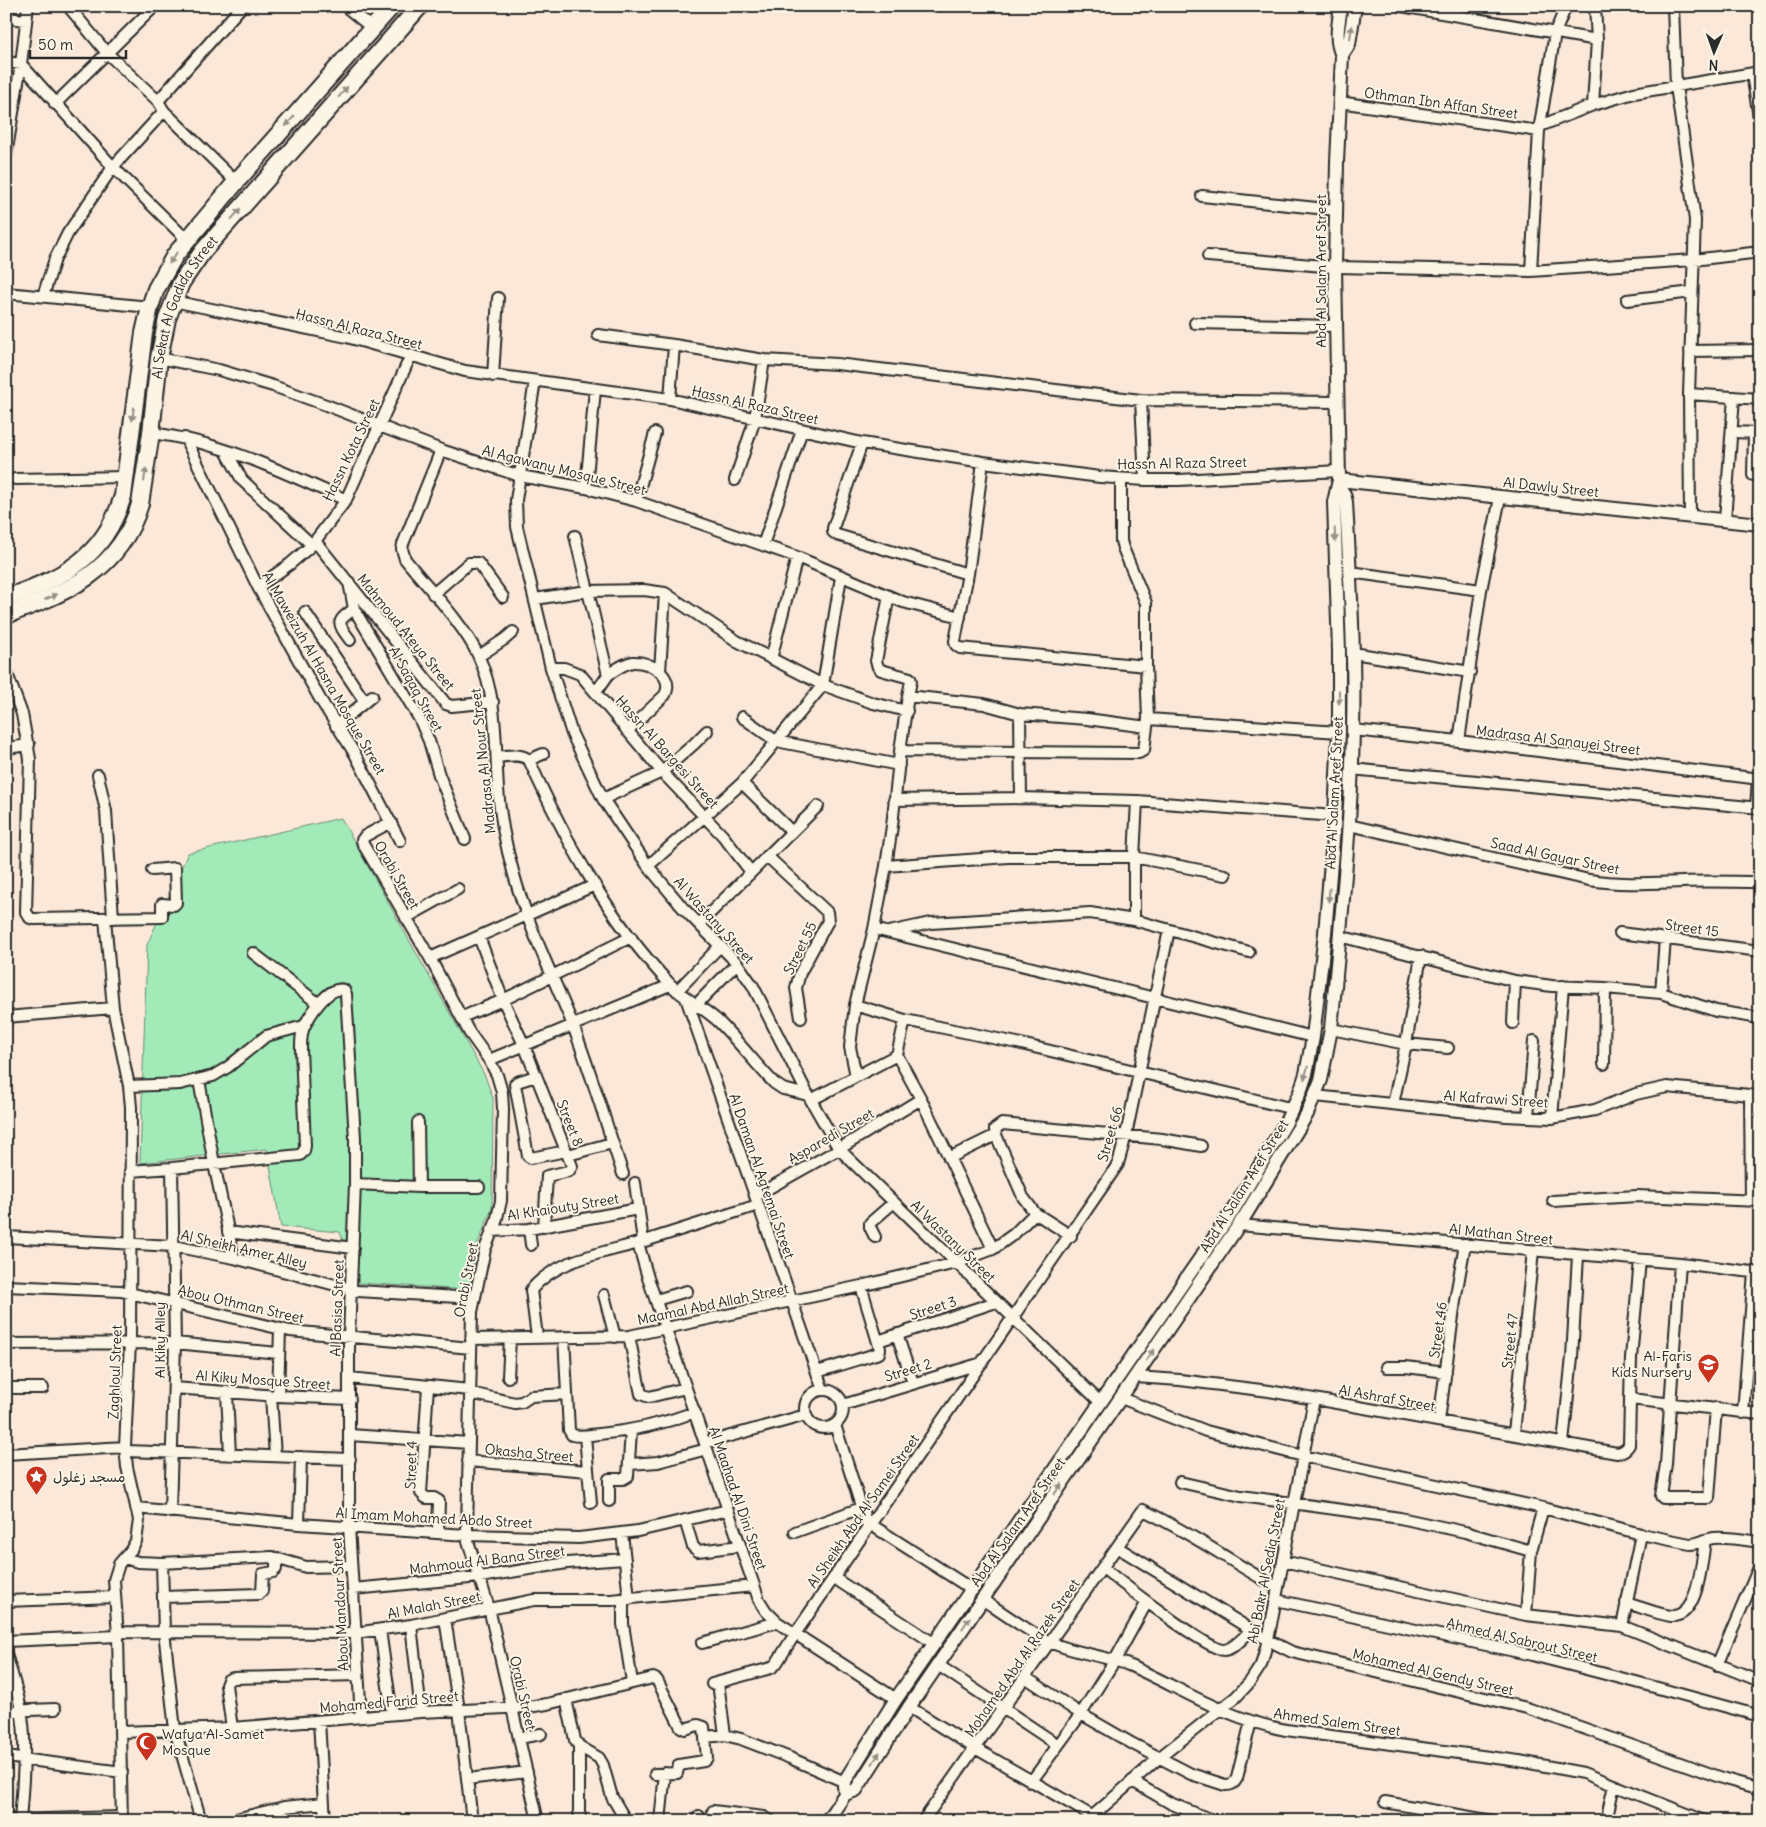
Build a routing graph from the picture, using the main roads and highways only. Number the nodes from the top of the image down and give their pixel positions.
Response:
1 (392, 6) edge
2 (420, 6) edge
3 (6, 598) edge
4 (6, 615) edge

1 -> 3 main road, Al Sekat Al Gadida Street
4 -> 2 main road, Al Sekat Al Gadida Street

